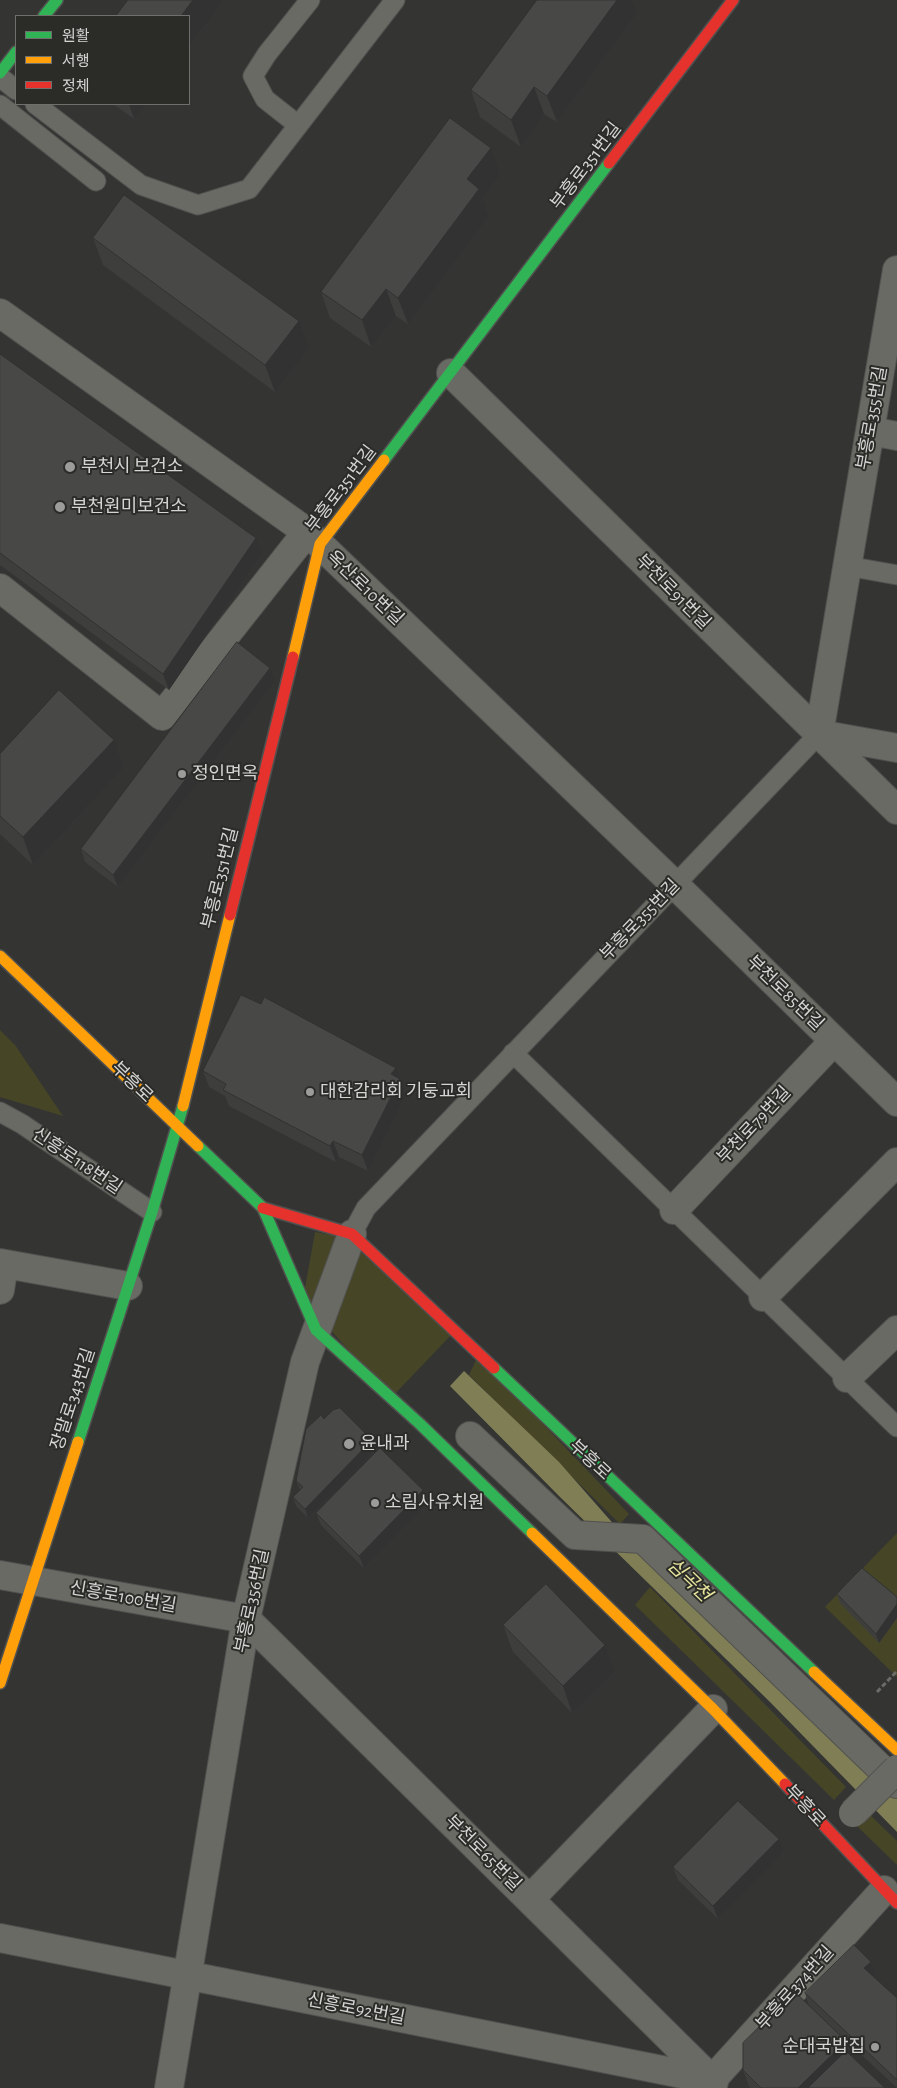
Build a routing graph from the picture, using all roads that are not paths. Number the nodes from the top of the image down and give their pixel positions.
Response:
1 (57, 0) edge
2 (310, 0) edge
3 (395, 0) edge
4 (733, 0) edge
5 (45, 15) edge
6 (15, 53) edge
7 (0, 73) edge
8 (0, 77) edge
9 (15, 89) edge
10 (0, 105) edge
11 (36, 105) edge
12 (298, 126) junction
13 (96, 181) dead end
14 (897, 270) edge
15 (2, 318) edge
16 (451, 373) junction
17 (870, 431) junction
18 (897, 436) edge
19 (314, 538) junction
20 (847, 566) junction
21 (897, 576) edge
22 (0, 588) edge
23 (818, 734) junction
24 (897, 748) edge
25 (897, 810) edge
26 (674, 884) junction
27 (0, 956) edge
28 (834, 1041) junction
29 (513, 1053) junction
30 (897, 1102) edge
31 (0, 1112) edge
32 (178, 1126) junction
33 (897, 1162) edge
34 (263, 1208) junction
35 (674, 1210) junction
36 (152, 1212) junction
37 (352, 1234) junction
38 (1, 1272) edge
39 (128, 1286) junction
40 (764, 1297) junction
41 (316, 1330) junction
42 (897, 1330) edge
43 (847, 1378) junction
44 (897, 1427) edge
45 (470, 1436) dead end
46 (673, 1568) junction
47 (0, 1575) edge
48 (32, 1581) junction
49 (246, 1619) junction
50 (0, 1683) edge
51 (713, 1709) junction
52 (897, 1750) edge
53 (897, 1767) edge
54 (897, 1784) edge
55 (832, 1834) junction
56 (891, 1896) edge
57 (530, 1899) junction
58 (0, 1938) edge
59 (188, 1976) junction
60 (714, 2085) edge
61 (169, 2088) edge

1 - 5 street
2 - 12 lane
3 - 12 lane
4 - 16 street, 부흥로351번길
6 - 7 street
8 - 9 lane
10 - 13 lane
11 - 12 lane
14 - 17 street, 부흥로355번길
15 - 19 street, 옥산로10번길
16 - 19 street, 부흥로351번길
16 - 23 street, 부천로91번길
17 - 18 street
17 - 20 street, 부흥로355번길
19 - 22 street
19 - 26 street, 옥산로10번길
19 - 32 street, 부흥로351번길
20 - 21 lane
20 - 23 street, 부흥로355번길
23 - 24 street
23 - 25 street, 부천로91번길
23 - 26 lane, 부흥로355번길
26 - 28 street, 부천로85번길
26 - 29 lane, 부흥로355번길
27 - 32 street, 부흥로
28 - 30 street, 부천로85번길
28 - 35 street, 부천로79번길
29 - 35 lane
29 - 37 lane, 부흥로355번길
31 - 36 lane, 신흥로118번길
32 - 34 street, 부흥로
32 - 36 street, 장말로343번길
33 - 40 street
34 - 37 street, 부흥로
34 - 41 street, 부흥로
35 - 40 lane
36 - 39 street, 장말로343번길
37 - 41 street, 부흥로356번길
37 - 52 street, 부흥로
38 - 39 street
39 - 48 street, 장말로343번길
40 - 43 lane
41 - 49 street, 부흥로356번길
41 - 51 street, 부흥로
42 - 43 street
43 - 44 lane
45 - 46 street
46 - 53 street
46 - 54 street
47 - 48 street, 신흥로100번길
48 - 49 street, 신흥로100번길
48 - 50 street, 장말로343번길
49 - 57 street, 부천로65번길
49 - 59 street, 부흥로356번길
51 - 55 street, 부흥로
51 - 57 street
53 - 55 street, bridge
55 - 56 street, 부흥로
56 - 60 street, 부흥로374번길
57 - 60 street, 부천로65번길
58 - 59 street, 신흥로92번길
59 - 60 street, 신흥로92번길
59 - 61 street, 부흥로356번길

